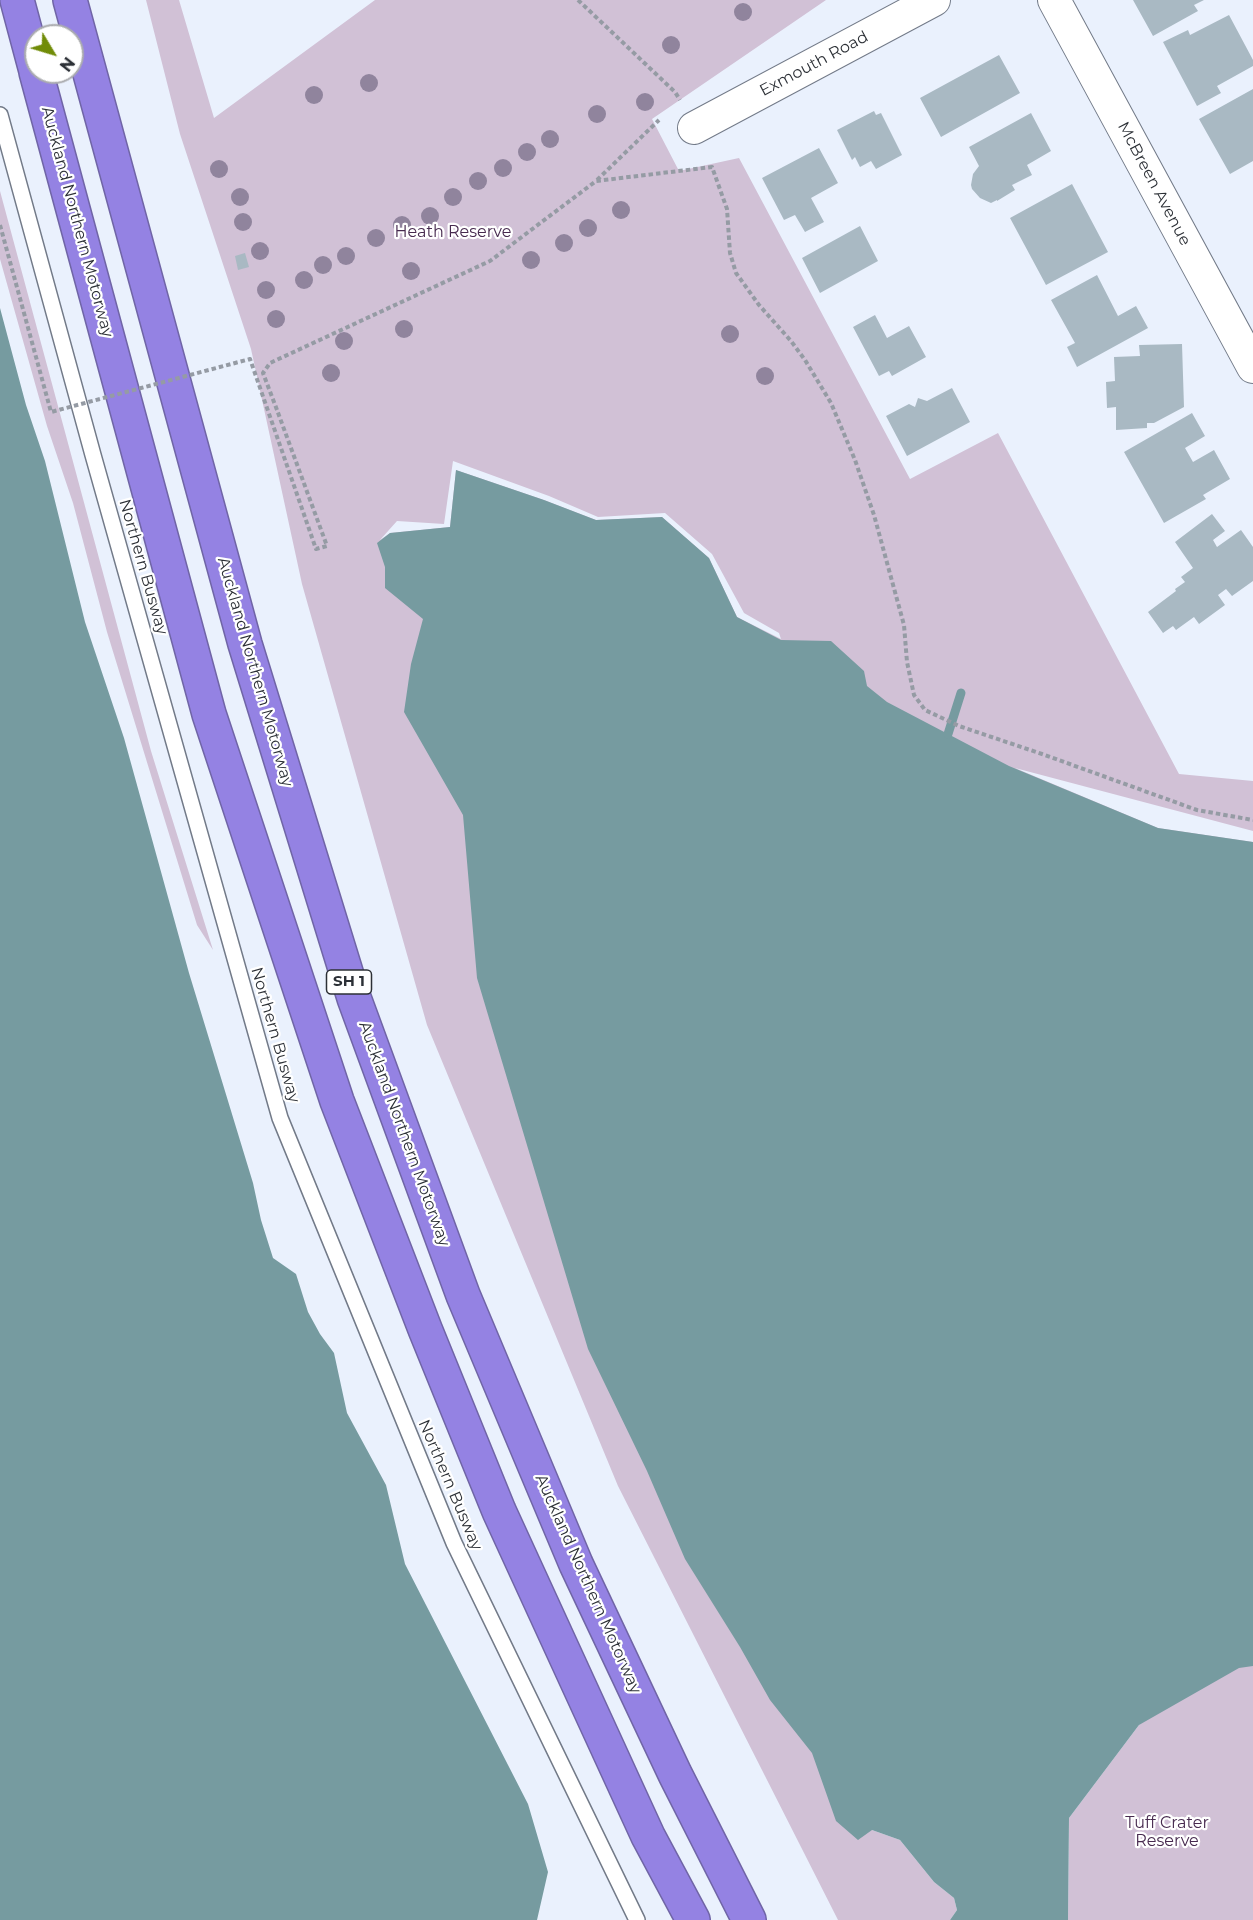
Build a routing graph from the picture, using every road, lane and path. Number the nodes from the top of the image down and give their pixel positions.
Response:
1 (17, 0) edge
2 (70, 0) edge
3 (578, 0) edge
4 (934, 0) edge
5 (1054, 0) edge
6 (24, 26) edge
7 (39, 84) edge
8 (0, 115) edge
9 (689, 118) joint
10 (659, 120) dead end
11 (596, 181) junction
12 (0, 225) edge
13 (1253, 367) edge
14 (1253, 820) edge
15 (637, 1920) edge
16 (693, 1920) edge
17 (749, 1920) edge

1 - 6 highway, Auckland Northern Motorway / SH 1
2 - 17 highway, Auckland Northern Motorway / SH 1
3 - 9 path
4 - 9 street, Exmouth Road
5 - 13 street, McBreen Avenue
7 - 16 highway, Auckland Northern Motorway / SH 1
8 - 15 lane, Northern Busway
10 - 11 path
11 - 12 path, bridge
11 - 14 path

